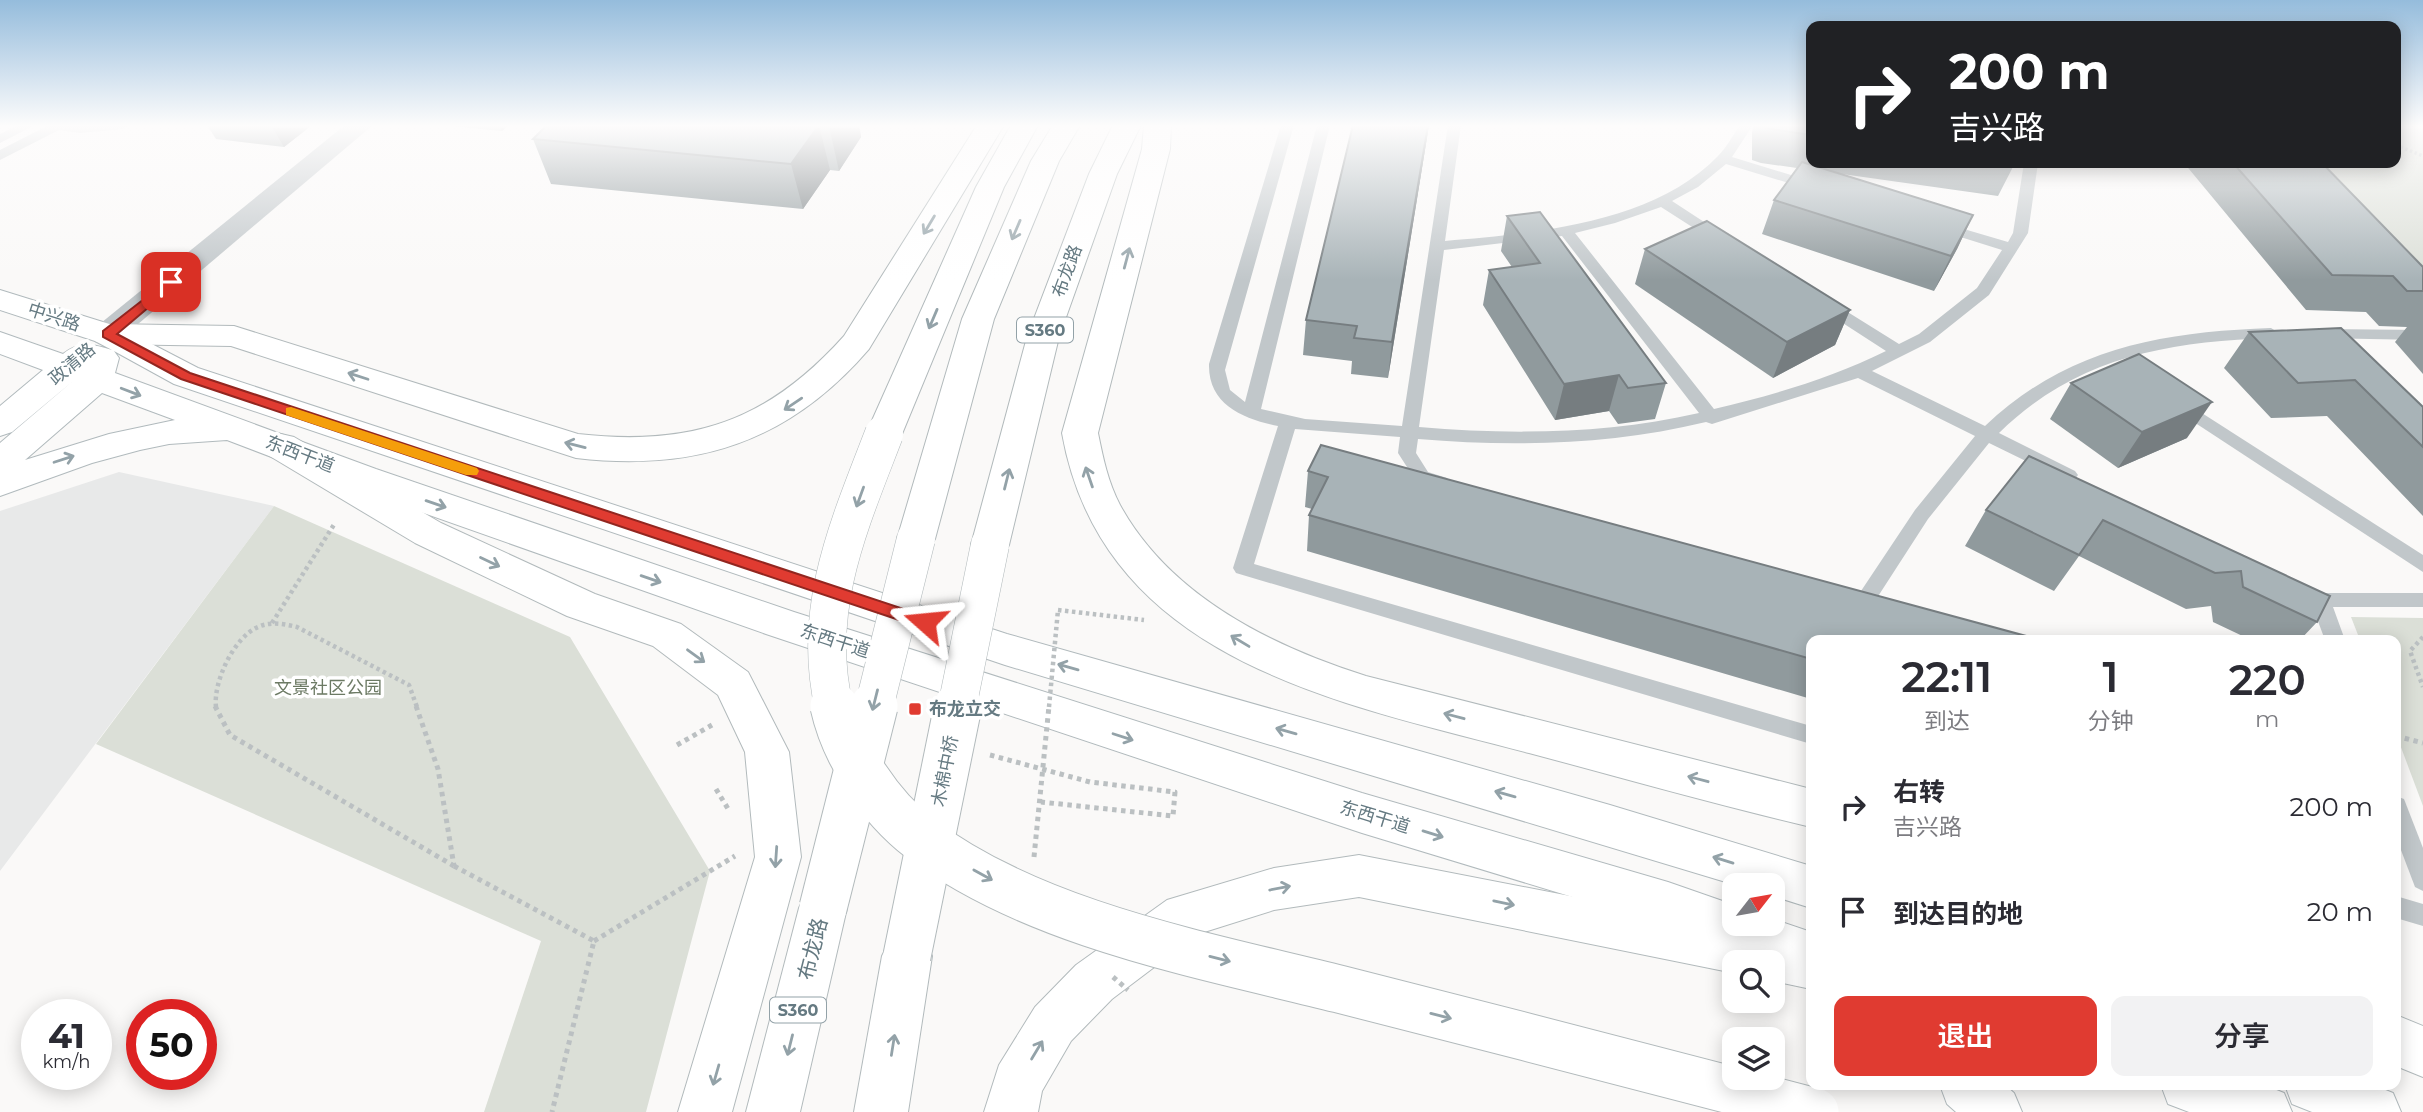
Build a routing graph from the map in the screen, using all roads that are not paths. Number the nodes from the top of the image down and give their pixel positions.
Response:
1 (297, 177) edge
2 (958, 177) edge
3 (996, 177) edge
4 (1038, 177) edge
5 (1102, 177) edge
6 (1149, 177) edge
7 (1272, 177) edge
8 (1311, 177) edge
9 (1447, 177) edge
10 (1701, 177) edge
11 (1782, 177) edge
12 (2031, 177) edge
13 (1829, 191) edge
14 (1661, 201) junction
15 (1921, 219) edge
16 (1566, 232) junction
17 (1729, 244) edge
18 (1437, 246) junction
19 (2013, 248) junction
20 (1809, 295) edge
21 (0, 300) edge
22 (107, 334) junction
23 (2327, 334) junction
24 (2423, 335) edge
25 (0, 342) edge
26 (1900, 352) junction
27 (2346, 353) edge
28 (2109, 358) junction
29 (1860, 372) junction
30 (82, 373) junction
31 (2132, 373) edge
32 (2167, 396) edge
33 (1251, 413) junction
34 (1712, 418) junction
35 (1288, 422) junction
36 (0, 424) edge
37 (239, 432) junction
38 (1410, 432) junction
39 (1987, 435) junction
40 (281, 446) junction
41 (0, 462) edge
42 (0, 483) edge
43 (2086, 484) edge
44 (1462, 487) edge
45 (990, 545) joint
46 (2423, 565) edge
47 (1868, 596) edge
48 (2423, 600) edge
49 (2333, 635) edge
50 (1806, 734) edge
51 (1806, 807) edge
52 (2401, 820) edge
53 (2423, 880) edge
54 (1806, 885) edge
55 (2401, 908) edge
56 (2423, 915) edge
57 (1806, 953) edge
58 (1806, 965) edge
59 (1971, 1090) edge
60 (2201, 1090) edge
61 (2323, 1090) edge
62 (705, 1112) edge
63 (773, 1112) edge
64 (881, 1112) edge
65 (1011, 1112) edge
66 (1815, 1112) edge
67 (1995, 1112) edge
68 (2265, 1112) edge
69 (2375, 1112) edge

1 - 22 street
2 -> 22 main road
3 -> 66 main road, bridge
4 -> 63 main road, 布龙路 / S360, bridge
45 -> 5 main road, 布龙路 / S360
51 -> 6 main road
7 - 33 lane
8 - 33 lane
9 - 18 lane
10 - 14 lane
11 - 13 lane
12 - 19 lane
14 - 16 lane
14 - 17 lane
15 - 19 lane
16 - 18 lane
16 - 34 lane
18 - 38 lane
19 - 26 lane
20 - 26 lane
21 - 22 main road, 中兴路
22 - 30 main road, 政清路
54 -> 22 main road, 东西干道
23 - 24 lane
23 - 27 lane
23 - 28 lane
25 - 30 main road
26 - 29 lane
28 - 31 lane
28 - 39 lane
29 - 34 lane
29 - 39 lane
30 - 36 main road, 政清路
30 -> 37 main road, 东西干道
30 - 41 main road, 政清路
32 - 46 lane
33 - 35 lane
34 - 38 lane
35 - 38 lane
35 - 50 lane
37 - 40 main road, 东西干道
42 -> 37 main road
38 - 44 lane
39 - 43 lane
39 - 47 lane
40 -> 57 main road, 东西干道
40 -> 62 main road
64 -> 45 main road, 木棉中桥 / S360, bridge
48 - 49 lane
52 - 53 lane
55 - 56 lane
65 -> 58 main road
59 - 67 main road
60 - 68 main road
61 - 69 main road

